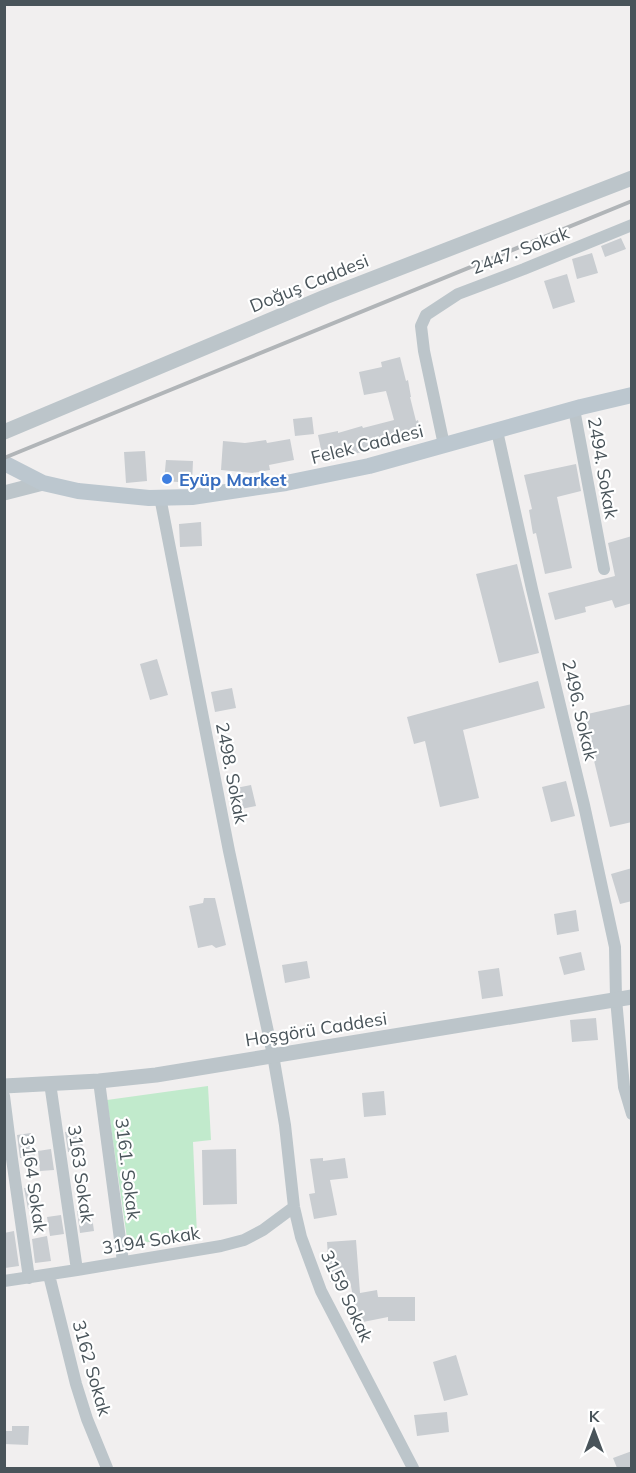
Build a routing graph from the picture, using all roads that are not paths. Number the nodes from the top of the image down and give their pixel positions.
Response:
1 (632, 178) edge
2 (632, 225) edge
3 (632, 395) edge
4 (574, 409) junction
5 (497, 431) junction
6 (4, 432) edge
7 (444, 445) junction
8 (4, 463) edge
9 (43, 483) junction
10 (4, 493) edge
11 (160, 497) junction
12 (604, 569) dead end
13 (632, 997) edge
14 (616, 999) junction
15 (273, 1055) junction
16 (99, 1080) junction
17 (50, 1083) junction
18 (4, 1086) edge
19 (4, 1096) edge
20 (632, 1114) edge
21 (294, 1207) junction
22 (123, 1262) junction
23 (77, 1270) junction
24 (49, 1275) junction
25 (29, 1278) junction
26 (4, 1281) edge
27 (107, 1468) edge
28 (413, 1468) edge

1 - 6 street, Doğuş Caddesi
2 - 7 street, 2447. Sokak
3 - 4 main road, Felek Caddesi
4 - 5 main road, Felek Caddesi
4 - 12 street, 2494. Sokak
5 - 7 main road, Felek Caddesi
5 - 14 street, 2496. Sokak
7 - 11 main road, Felek Caddesi
8 - 9 main road, Felek Caddesi
9 - 10 street
9 - 11 main road, Felek Caddesi
11 - 15 street, 2498. Sokak
13 - 14 street, Hoşgörü Caddesi
14 - 15 street, Hoşgörü Caddesi
14 - 20 street, 2496. Sokak
15 - 16 street, Hoşgörü Caddesi
15 - 21 street, 3159 Sokak
16 - 17 street, Hoşgörü Caddesi
16 - 22 street, 3161. Sokak
17 - 18 street, Hoşgörü Caddesi
17 - 23 street, 3163 Sokak
19 - 25 street, 3164 Sokak
21 - 22 street, 3194 Sokak
21 - 28 street, 3159 Sokak
22 - 23 street, 3194 Sokak
23 - 24 street, 3194 Sokak
24 - 25 street, 3194 Sokak
24 - 27 street, 3162 Sokak
25 - 26 street, 3194 Sokak

